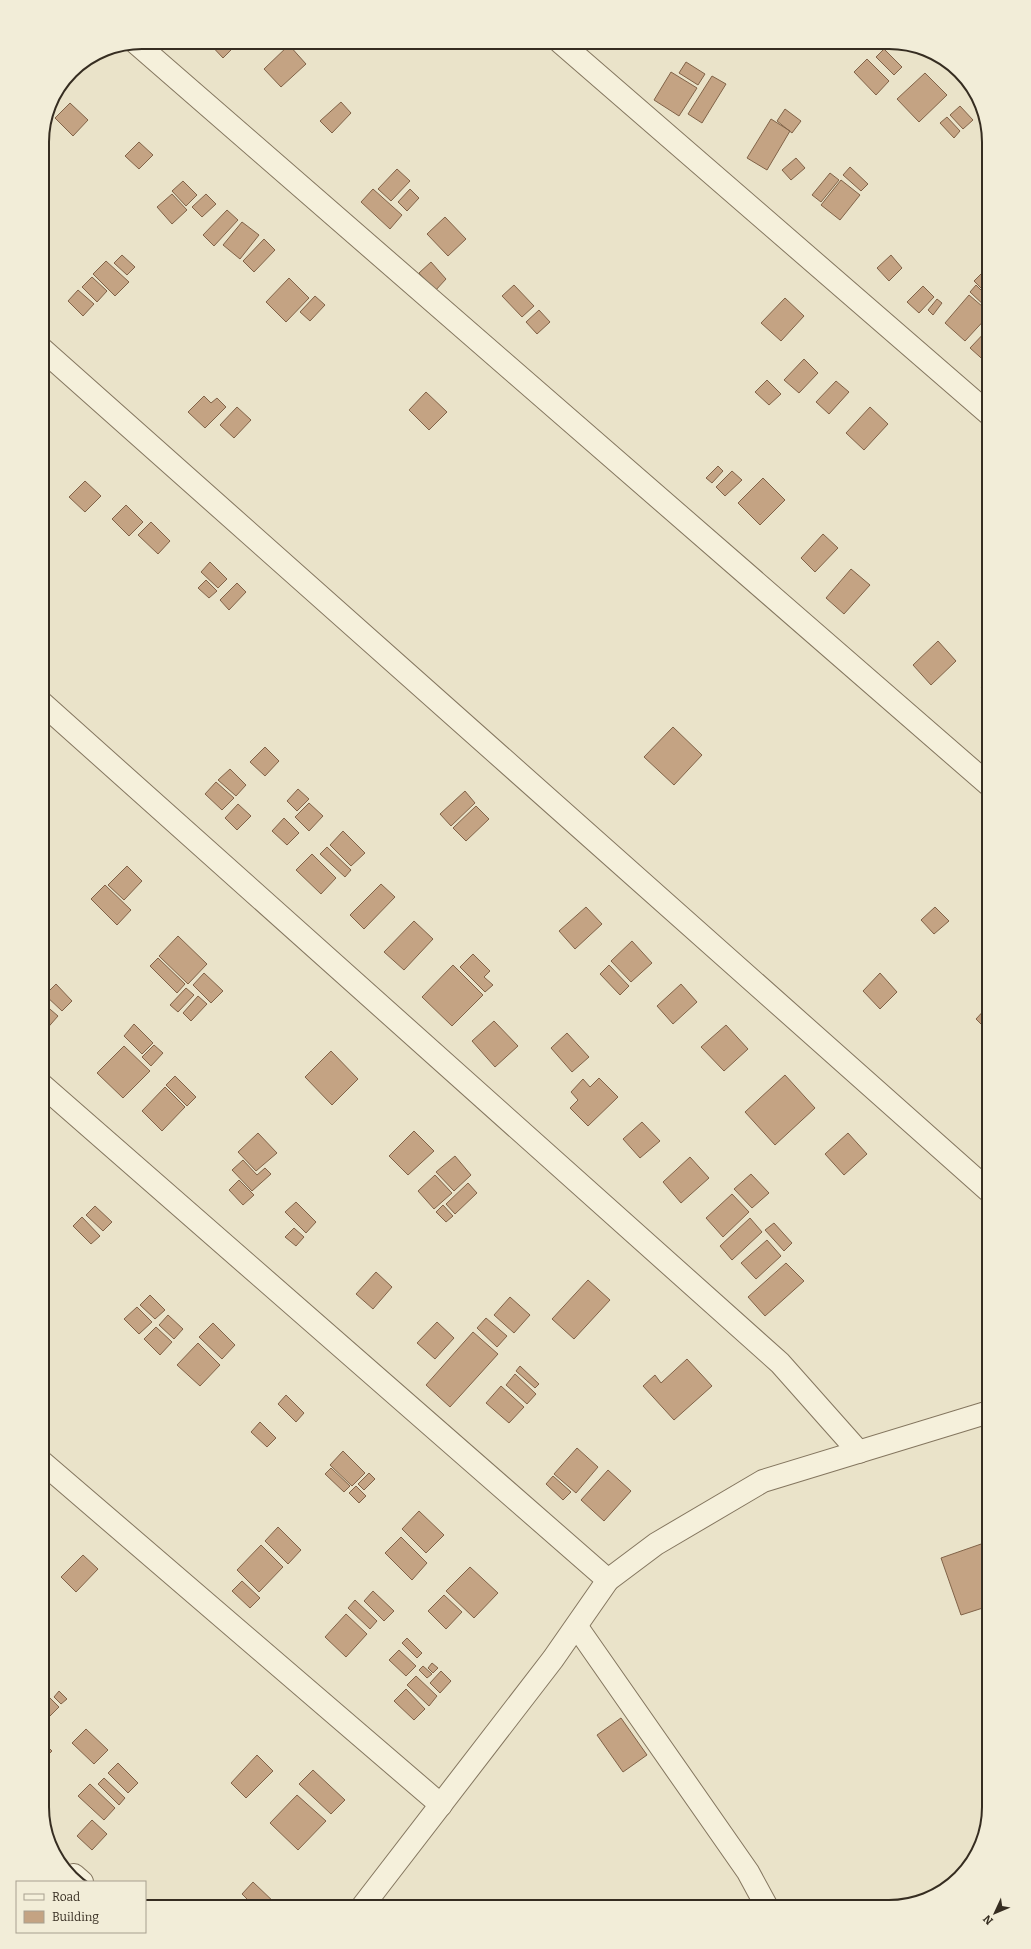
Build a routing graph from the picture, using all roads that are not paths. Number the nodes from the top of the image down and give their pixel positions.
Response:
1 (143, 49) edge
2 (568, 49) edge
3 (49, 355) edge
4 (982, 408) edge
5 (49, 709) edge
6 (982, 779) edge
7 (49, 1091) edge
8 (982, 1185) edge
9 (982, 1414) edge
10 (859, 1452) junction
11 (49, 1468) edge
12 (608, 1580) junction
13 (576, 1627) junction
14 (441, 1805) junction
15 (367, 1900) edge
16 (763, 1900) edge

1 - 6 street
2 - 4 street
3 - 8 street
5 - 10 street
7 - 12 street
9 - 10 street
10 - 12 street
11 - 14 street
12 - 13 street
13 - 14 street
13 - 16 street
14 - 15 street

